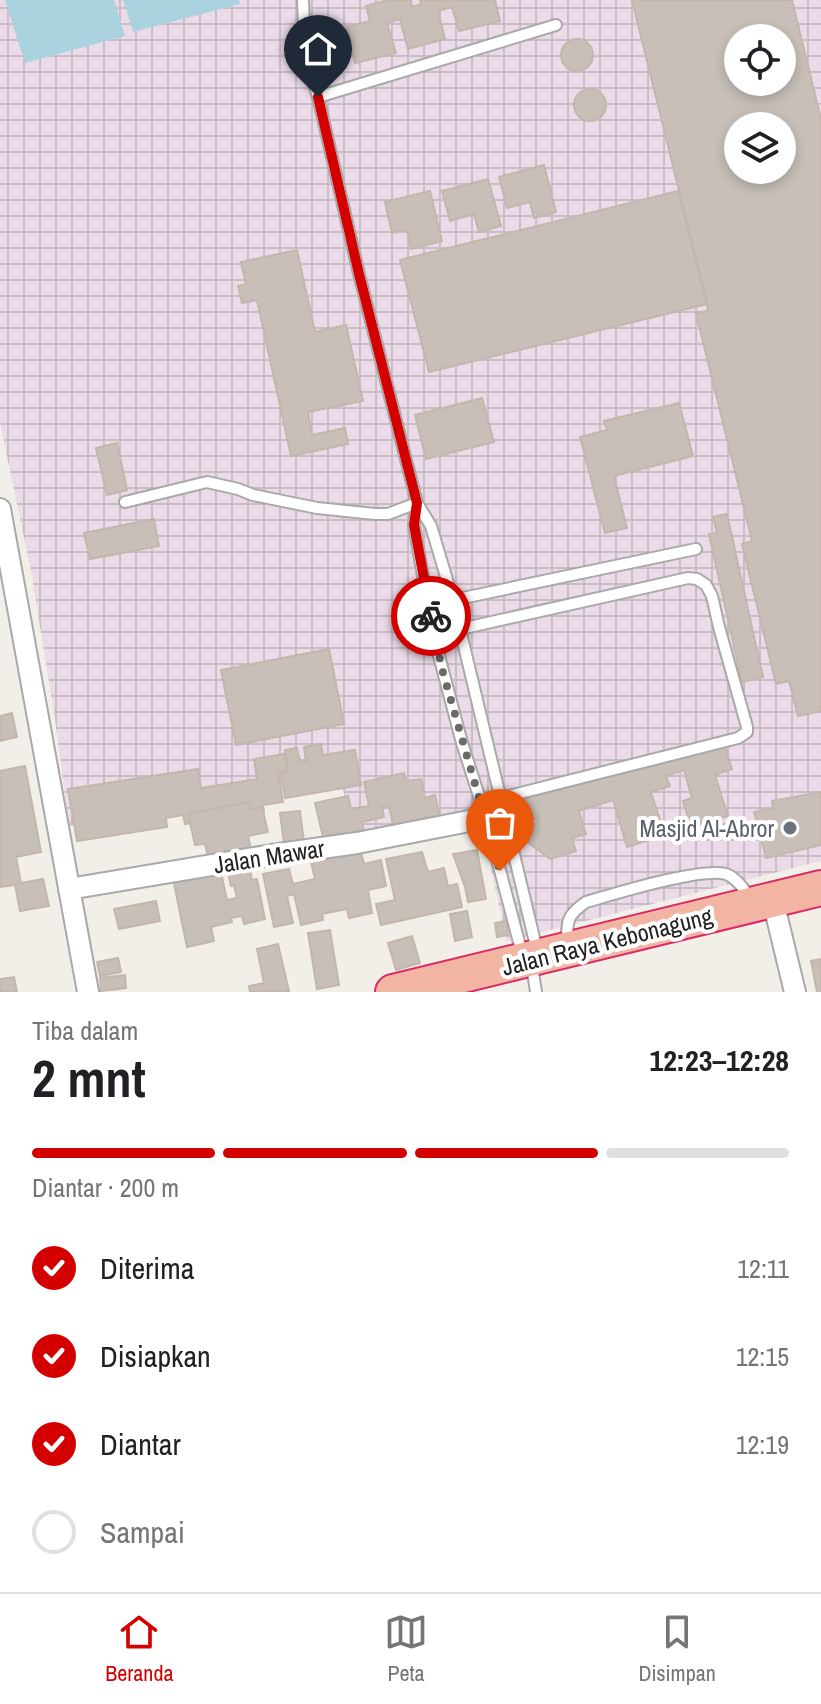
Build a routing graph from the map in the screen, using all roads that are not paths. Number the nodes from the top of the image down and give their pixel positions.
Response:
1 (303, 0) edge
2 (556, 25) dead end
3 (318, 97) junction
4 (125, 502) dead end
5 (417, 503) junction
6 (0, 509) edge
7 (696, 549) dead end
8 (453, 600) junction
9 (460, 629) junction
10 (500, 798) junction
11 (481, 803) junction
12 (469, 821) dead end
13 (821, 888) edge
14 (69, 889) junction
15 (765, 903) junction
16 (533, 976) edge
17 (88, 992) edge
18 (393, 992) edge
19 (795, 992) edge

1 - 3 lane
2 - 3 lane
3 - 5 lane
4 - 5 lane
5 - 8 lane
5 - 11 lane
6 - 14 street
7 - 8 lane
8 - 9 lane
9 - 10 lane
9 - 10 lane
10 - 11 lane
10 - 16 lane
11 - 16 lane
12 - 14 street, Jalan Mawar
13 - 15 highway, Jalan Raya Kebonagung
14 - 17 street
15 - 16 highway, Jalan Raya Kebonagung
15 - 19 street
16 - 18 highway, Jalan Raya Kebonagung

